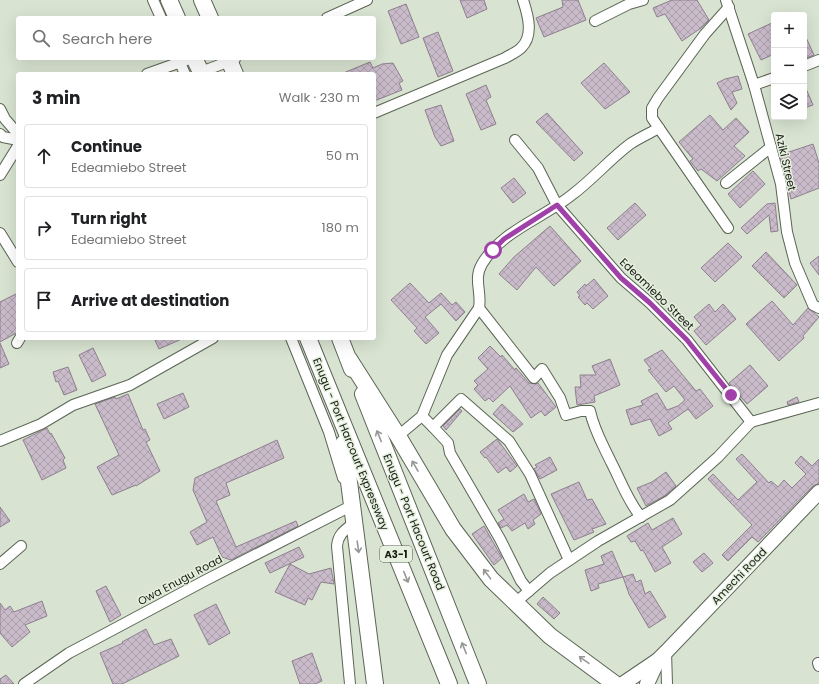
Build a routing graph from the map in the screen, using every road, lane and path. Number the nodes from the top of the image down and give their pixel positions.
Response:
1 (153, 0) edge
2 (169, 0) edge
3 (202, 0) edge
4 (367, 0) edge
5 (523, 0) edge
6 (643, 0) edge
7 (728, 3) edge
8 (160, 16) edge
9 (176, 16) edge
10 (209, 16) edge
11 (331, 16) edge
12 (595, 21) dead end
13 (819, 60) edge
14 (232, 63) edge
15 (190, 65) edge
16 (807, 65) edge
17 (157, 72) edge
18 (771, 79) edge
19 (754, 85) junction
20 (0, 109) edge
21 (376, 112) edge
22 (659, 128) junction
23 (16, 132) edge
24 (0, 134) edge
25 (16, 140) edge
26 (516, 140) dead end
27 (771, 147) junction
28 (16, 149) edge
29 (0, 175) edge
30 (726, 183) dead end
31 (557, 205) junction
32 (728, 228) dead end
33 (0, 233) edge
34 (16, 257) edge
35 (479, 308) junction
36 (819, 308) edge
37 (209, 340) edge
38 (292, 340) edge
39 (309, 340) edge
40 (341, 340) edge
41 (349, 360) junction
42 (819, 403) edge
43 (422, 416) junction
44 (751, 422) junction
45 (342, 425) junction
46 (434, 427) junction
47 (398, 436) junction
48 (0, 441) edge
49 (819, 492) edge
50 (351, 506) junction
51 (640, 517) junction
52 (354, 523) junction
53 (21, 546) dead end
54 (569, 560) junction
55 (0, 564) edge
56 (528, 592) junction
57 (515, 603) junction
58 (662, 656) junction
59 (24, 684) edge
60 (350, 684) edge
61 (375, 684) edge
62 (449, 684) edge
63 (478, 684) edge
64 (625, 684) edge
65 (647, 684) edge
66 (667, 684) edge

1 - 8 street
2 - 9 highway
3 - 10 highway
4 - 11 street
5 - 21 street
6 - 12 street
7 - 19 street, Aziki Street
7 - 22 street
13 - 16 street
14 - 15 street
15 - 17 street
18 - 19 street
19 - 27 street, Aziki Street
20 - 23 street
22 - 31 street
22 - 32 street
24 - 25 street
26 - 31 street, Edeamiebo Street
27 - 30 street
27 - 36 street, Aziki Street
28 - 29 street
31 - 35 street
31 - 44 street, Edeamiebo Street
33 - 34 street
35 - 43 street
35 - 51 street
37 - 48 street
38 - 50 street
39 - 45 highway, Enugu - Port Harcourt Expressway / A3-1
40 - 41 highway
41 - 47 highway
63 -> 41 highway, Enugu - Port Hacourt Road
42 - 44 street
43 - 46 street
43 - 47 street
44 - 51 street
45 - 50 highway
45 -> 62 highway, Enugu - Port Harcourt Expressway / A3-1
46 - 54 street
46 - 56 street
57 -> 47 highway
49 - 58 main road, Amechi Road
50 - 52 highway
50 - 59 street, Owa Enugu Road
51 - 54 street
52 - 60 street
52 -> 61 highway
53 - 55 street
54 - 56 street
56 - 57 street
64 -> 57 highway
58 - 64 main road
58 - 65 main road
58 - 66 street

